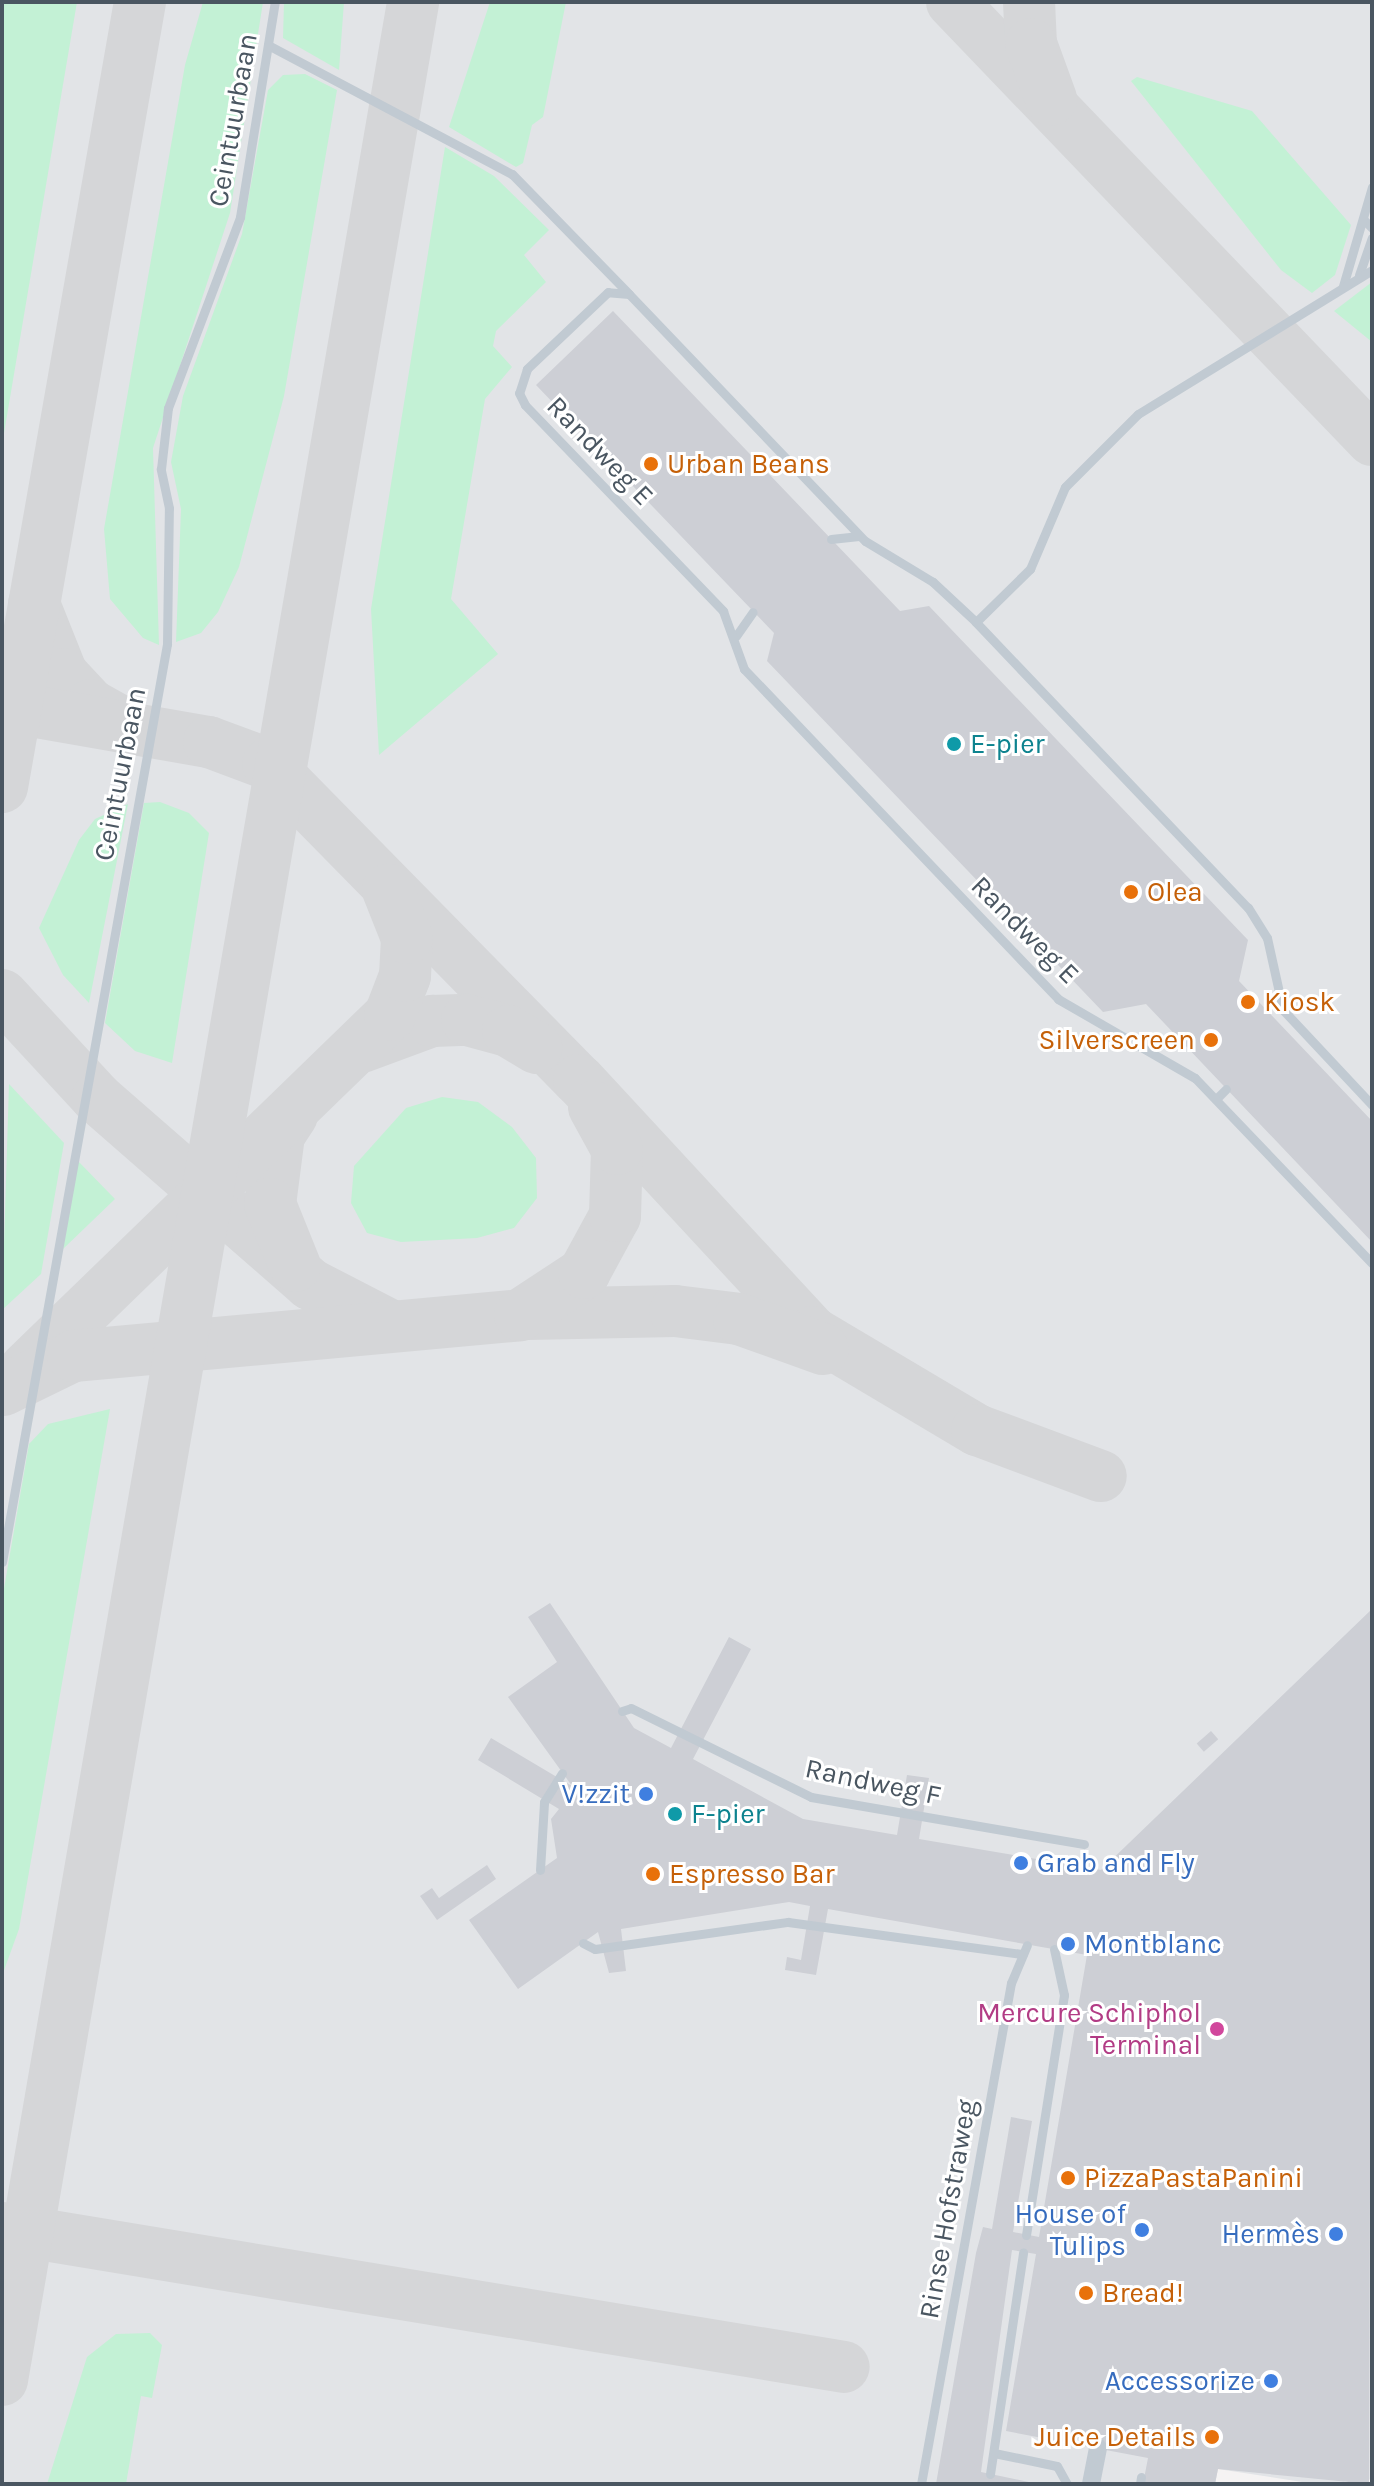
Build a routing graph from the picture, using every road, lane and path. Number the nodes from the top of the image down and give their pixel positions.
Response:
1 (275, 2) edge
2 (268, 45) junction
3 (1372, 187) edge
4 (1363, 219) junction
5 (1372, 228) edge
6 (1372, 238) edge
7 (1372, 270) edge
8 (1359, 275) junction
9 (1343, 286) junction
10 (629, 294) junction
11 (860, 537) junction
12 (831, 539) dead end
13 (753, 612) dead end
14 (976, 622) junction
15 (736, 636) junction
16 (1226, 1089) dead end
17 (1216, 1099) junction
18 (1372, 1105) edge
19 (1372, 1263) edge
20 (2, 1562) edge
21 (622, 1711) dead end
22 (562, 1773) dead end
23 (1084, 1844) dead end
24 (540, 1870) dead end
25 (583, 1943) dead end
26 (1054, 1949) dead end
27 (1026, 2235) dead end
28 (1023, 2252) dead end
29 (1098, 2448) dead end
30 (994, 2453) junction
31 (990, 2474) dead end
32 (921, 2484) edge
33 (1067, 2484) edge
34 (1091, 2484) edge

1 - 2 lane, Ceintuurbaan
2 - 10 lane
2 - 20 lane, Ceintuurbaan
3 - 4 lane
4 - 5 lane
4 - 9 lane
6 - 8 lane
7 - 8 lane
8 - 9 lane
9 - 14 lane
10 - 11 lane
10 - 15 lane, Randweg E
11 - 12 lane
11 - 14 lane
13 - 15 lane
14 - 18 lane
15 - 17 lane, Randweg E
16 - 17 lane
17 - 19 lane, Randweg E
21 - 23 lane, Randweg F
22 - 24 lane
25 - 32 lane, Rinse Hofstraweg
26 - 27 lane
28 - 30 lane
29 - 34 street
30 - 31 lane
30 - 33 lane

